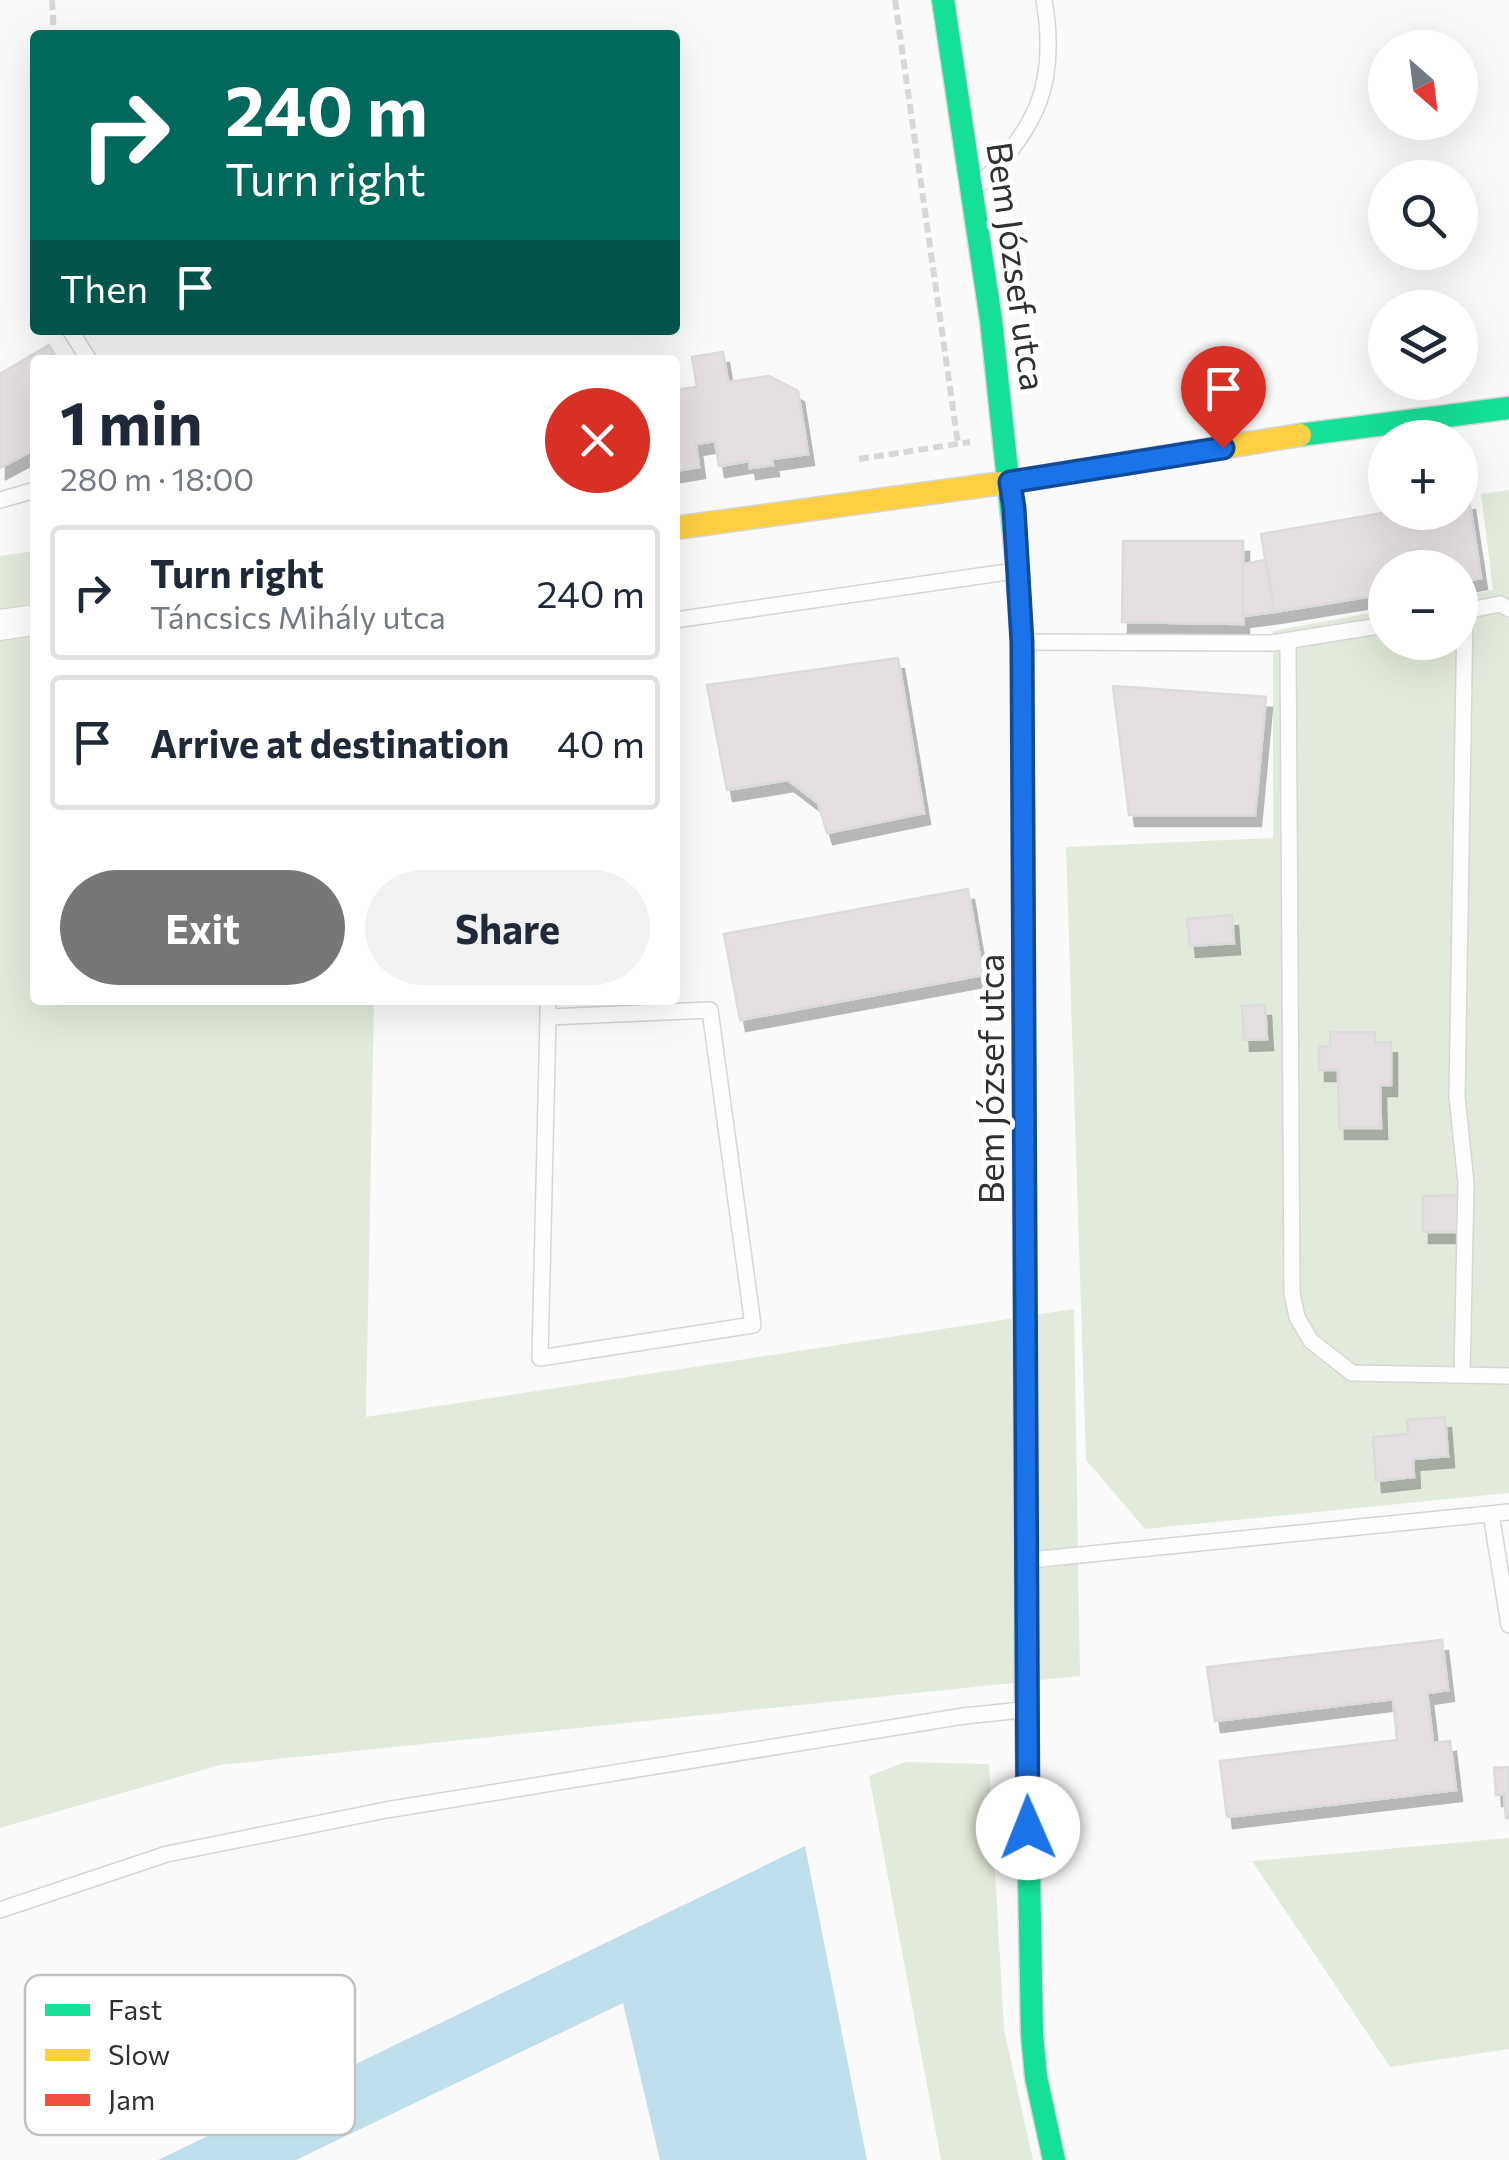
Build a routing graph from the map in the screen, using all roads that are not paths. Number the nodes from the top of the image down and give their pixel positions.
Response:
1 (943, 0) edge
2 (1044, 0) edge
3 (973, 190) junction
4 (1509, 408) edge
5 (1010, 482) junction
6 (30, 491) edge
7 (0, 500) edge
8 (680, 527) edge
9 (1018, 570) junction
10 (1478, 608) edge
11 (1509, 609) edge
12 (680, 619) edge
13 (30, 621) edge
14 (0, 626) edge
15 (1368, 627) edge
16 (1022, 642) junction
17 (1288, 642) junction
18 (1462, 660) edge
19 (548, 1008) edge
20 (1462, 1375) junction
21 (1509, 1376) edge
22 (1509, 1512) edge
23 (1491, 1514) junction
24 (1026, 1560) junction
25 (1509, 1625) edge
26 (1026, 1709) junction
27 (0, 1910) edge
28 (1054, 2160) edge

1 - 3 street, Bem József utca
2 - 3 lane
3 - 5 street, Bem József utca
4 - 5 street
5 - 8 street
5 - 9 street, Bem József utca
6 - 7 lane
9 - 12 lane
9 - 16 street, Bem József utca
10 - 11 lane
13 - 14 street
15 - 17 lane
16 - 17 lane
16 - 24 street, Bem József utca
17 - 20 lane
18 - 20 lane
19 - 19 lane
20 - 21 lane
22 - 23 lane
23 - 24 lane
23 - 25 lane
24 - 26 street, Bem József utca
26 - 27 lane
26 - 28 street, Bem József utca

